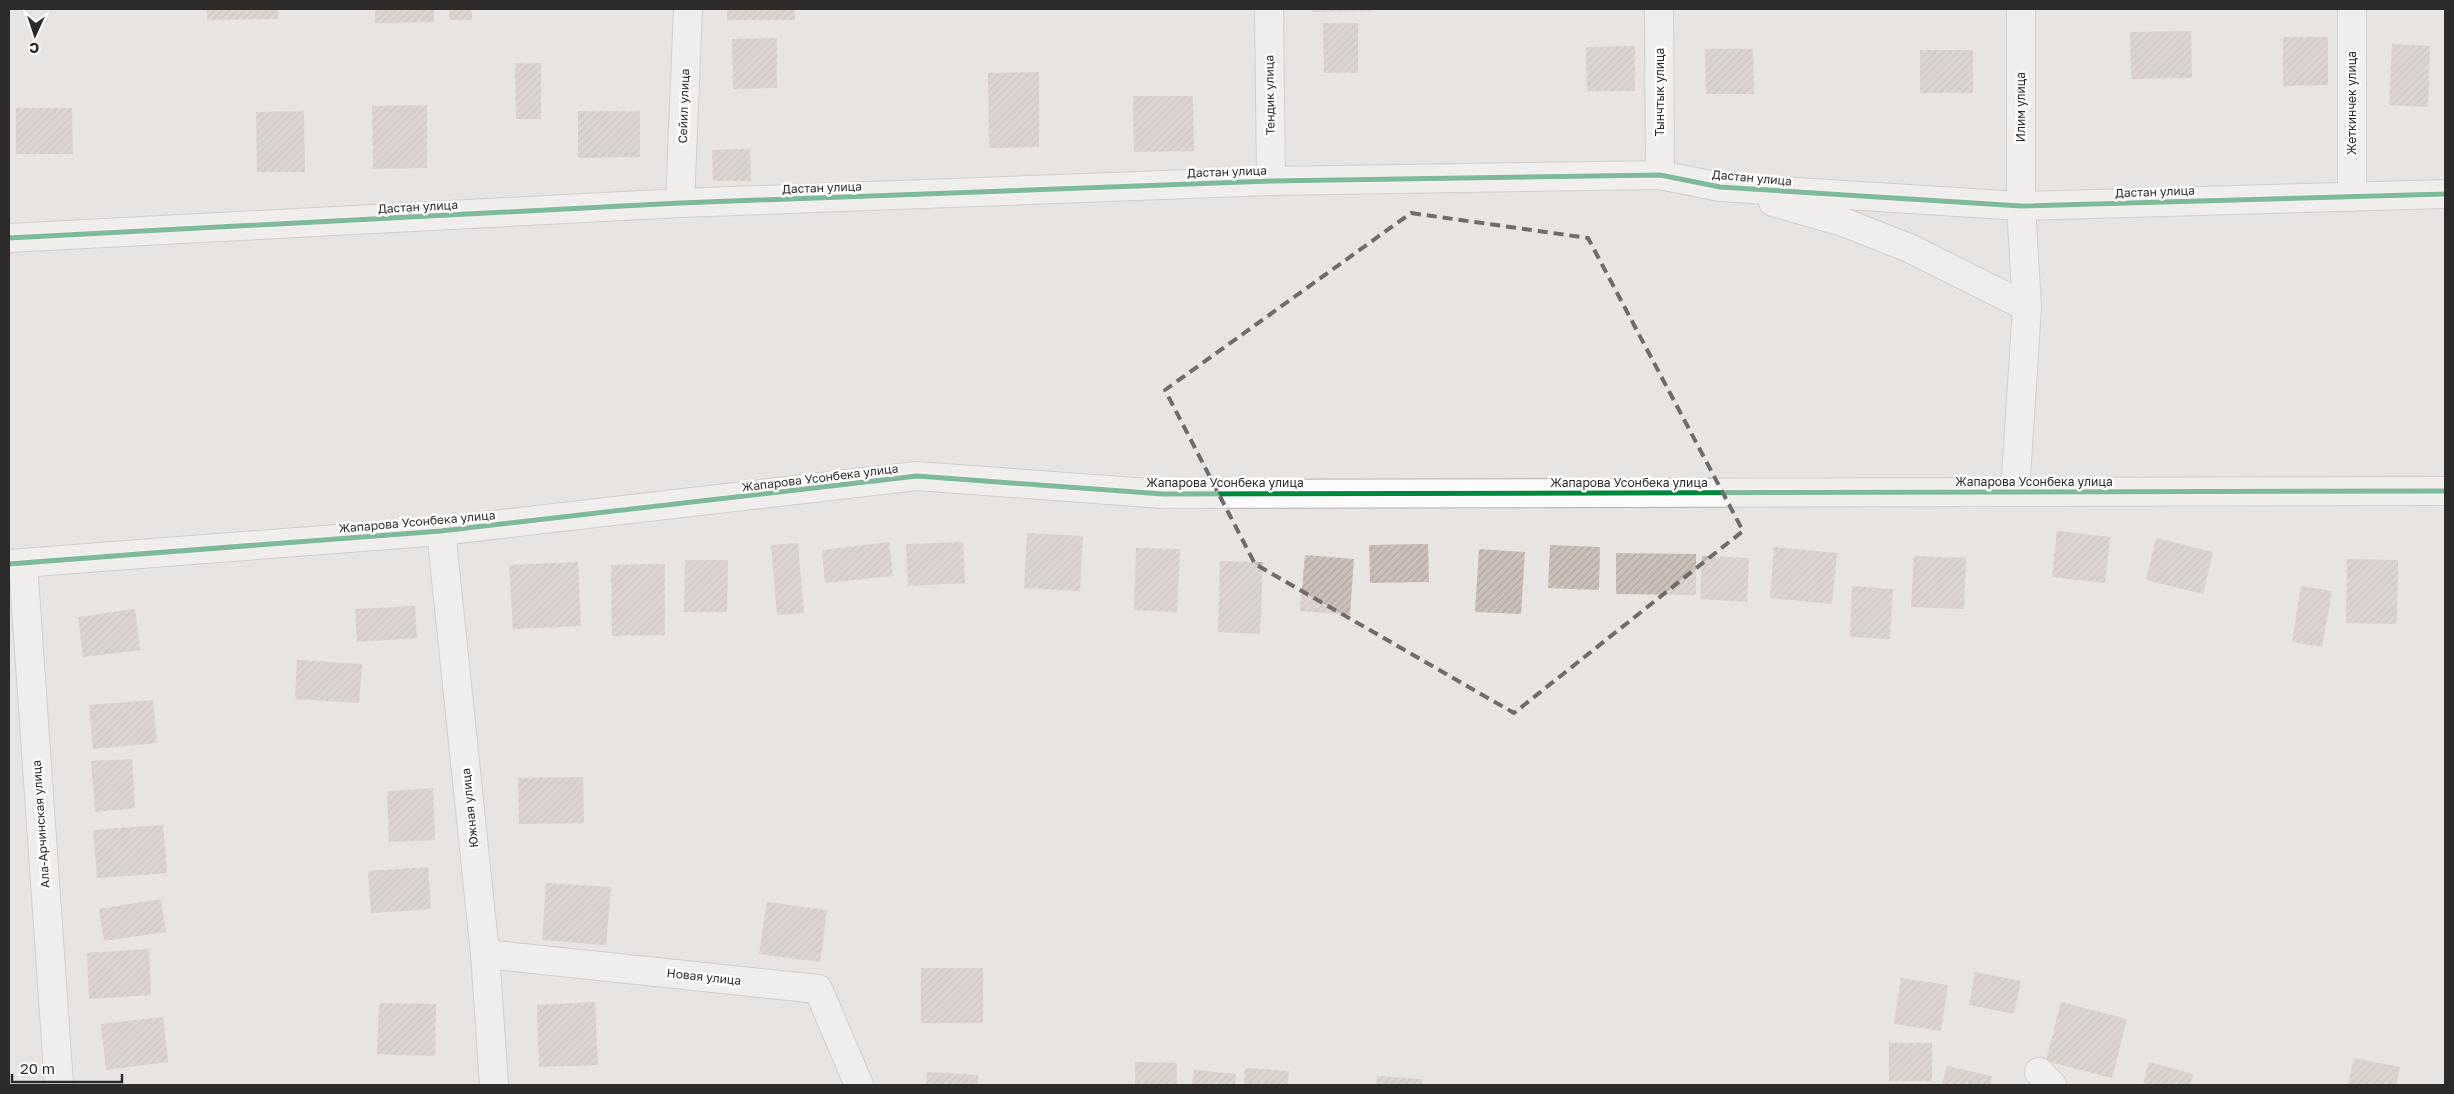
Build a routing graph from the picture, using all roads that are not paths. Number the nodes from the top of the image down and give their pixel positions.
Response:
1 (688, 9) edge
2 (1269, 9) edge
3 (1659, 9) edge
4 (2021, 9) edge
5 (2352, 9) edge
6 (1660, 175) junction
7 (1271, 181) junction
8 (1720, 187) junction
9 (2445, 194) edge
10 (2352, 197) junction
11 (680, 203) junction
12 (2021, 206) junction
13 (9, 238) edge
14 (2027, 307) junction
15 (2445, 491) edge
16 (2015, 492) junction
17 (441, 531) junction
18 (16, 563) edge
19 (485, 954) junction
20 (60, 1085) edge
21 (494, 1085) edge
22 (859, 1085) edge

1 - 11 street, Сейил улица
2 - 7 street, Тендик улица
3 - 6 street, Тынчтык улица
4 - 12 street, Илим улица
5 - 10 street, Жеткинчек улица
6 - 7 street, Дастан улица
6 - 8 street, Дастан улица
7 - 11 street, Дастан улица
8 - 12 street, Дастан улица
8 - 14 street
9 - 10 street, Дастан улица
10 - 12 street, Дастан улица
11 - 13 street, Дастан улица
12 - 14 street, Илим улица
14 - 16 street, Илим улица
15 - 16 street, Жапарова Усонбека улица
16 - 17 street, Жапарова Усонбека улица
17 - 18 street, Жапарова Усонбека улица
17 - 19 street, Южная улица
18 - 20 street, Ала-Арчинская улица
19 - 21 street, Южная улица
19 - 22 street, Новая улица

